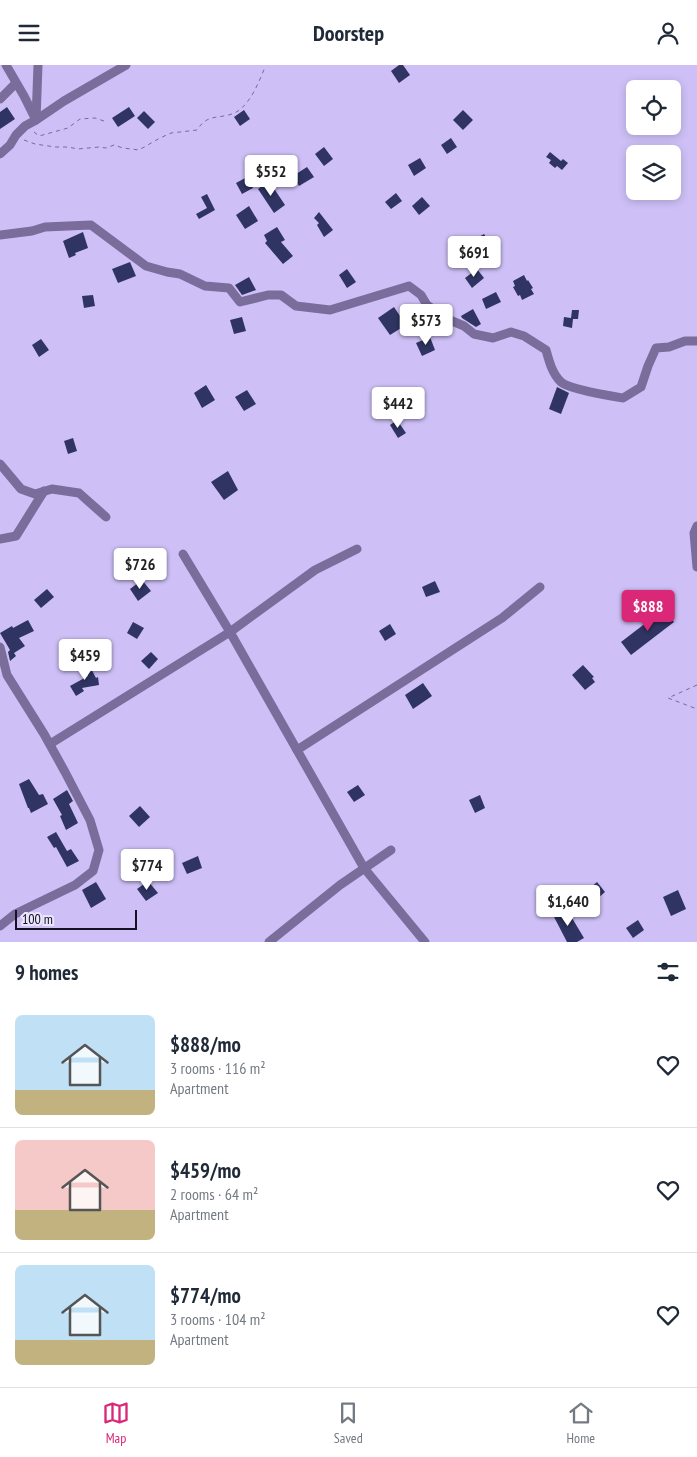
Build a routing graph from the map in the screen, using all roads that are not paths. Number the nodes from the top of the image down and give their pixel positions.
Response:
1 (6, 65) edge
2 (38, 65) edge
3 (126, 65) edge
4 (16, 83) junction
5 (0, 99) edge
6 (36, 120) junction
7 (0, 154) edge
8 (0, 235) edge
9 (697, 341) edge
10 (0, 464) edge
11 (44, 491) junction
12 (106, 517) dead end
13 (697, 526) edge
14 (0, 539) edge
15 (357, 549) dead end
16 (183, 554) dead end
17 (697, 567) edge
18 (540, 587) dead end
19 (230, 632) junction
20 (0, 647) edge
21 (50, 744) junction
22 (297, 750) junction
23 (391, 850) dead end
24 (364, 868) junction
25 (0, 926) edge
26 (269, 942) edge
27 (424, 942) edge

1 - 4 street
2 - 6 street
3 - 6 street
4 - 5 street
4 - 6 street
6 - 7 street
8 - 9 street
10 - 11 street
11 - 12 street
11 - 14 street
13 - 17 street
15 - 19 street
16 - 19 street
18 - 22 street
19 - 21 street
19 - 22 street
20 - 21 street
21 - 25 street
22 - 24 street
23 - 24 street
24 - 26 street
24 - 27 street

